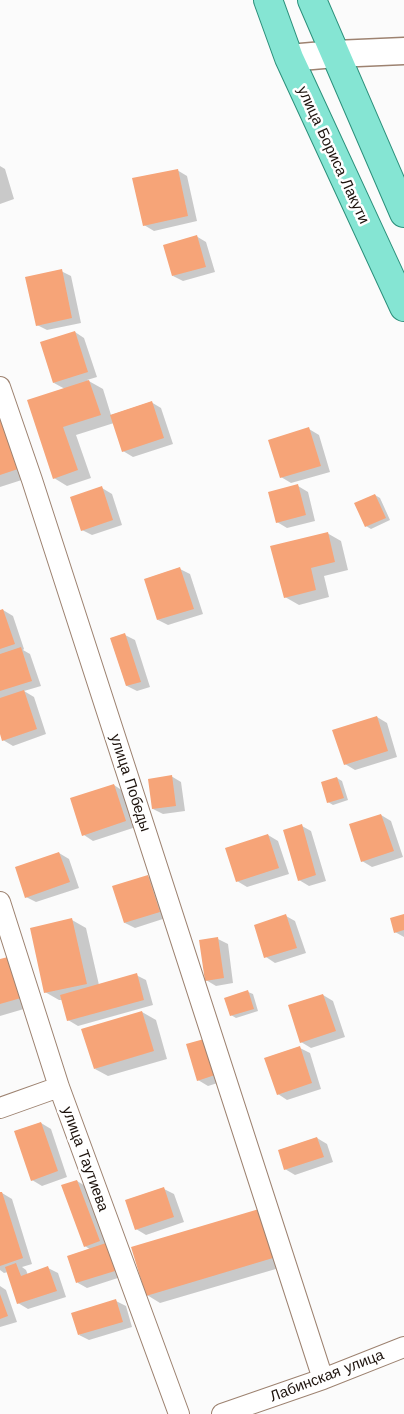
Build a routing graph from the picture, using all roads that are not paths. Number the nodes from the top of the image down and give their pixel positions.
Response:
1 (268, 0) edge
2 (312, 0) edge
3 (404, 51) edge
4 (335, 54) junction
5 (289, 58) junction
6 (404, 213) edge
7 (404, 308) edge
8 (0, 387) edge
9 (0, 902) edge
10 (59, 1087) junction
11 (0, 1108) edge
12 (404, 1347) edge
13 (323, 1379) junction
14 (179, 1414) edge
15 (222, 1414) edge

1 - 5 main road, улица Бориса Лакути
2 - 4 main road
3 - 4 street
4 - 5 street
4 - 6 main road
5 - 7 main road, улица Бориса Лакути
8 - 13 street, улица Победы
9 - 10 street, улица Таутиева
10 - 11 street
10 - 14 street, улица Таутиева
12 - 13 street, Лабинская улица
13 - 15 street, Лабинская улица

